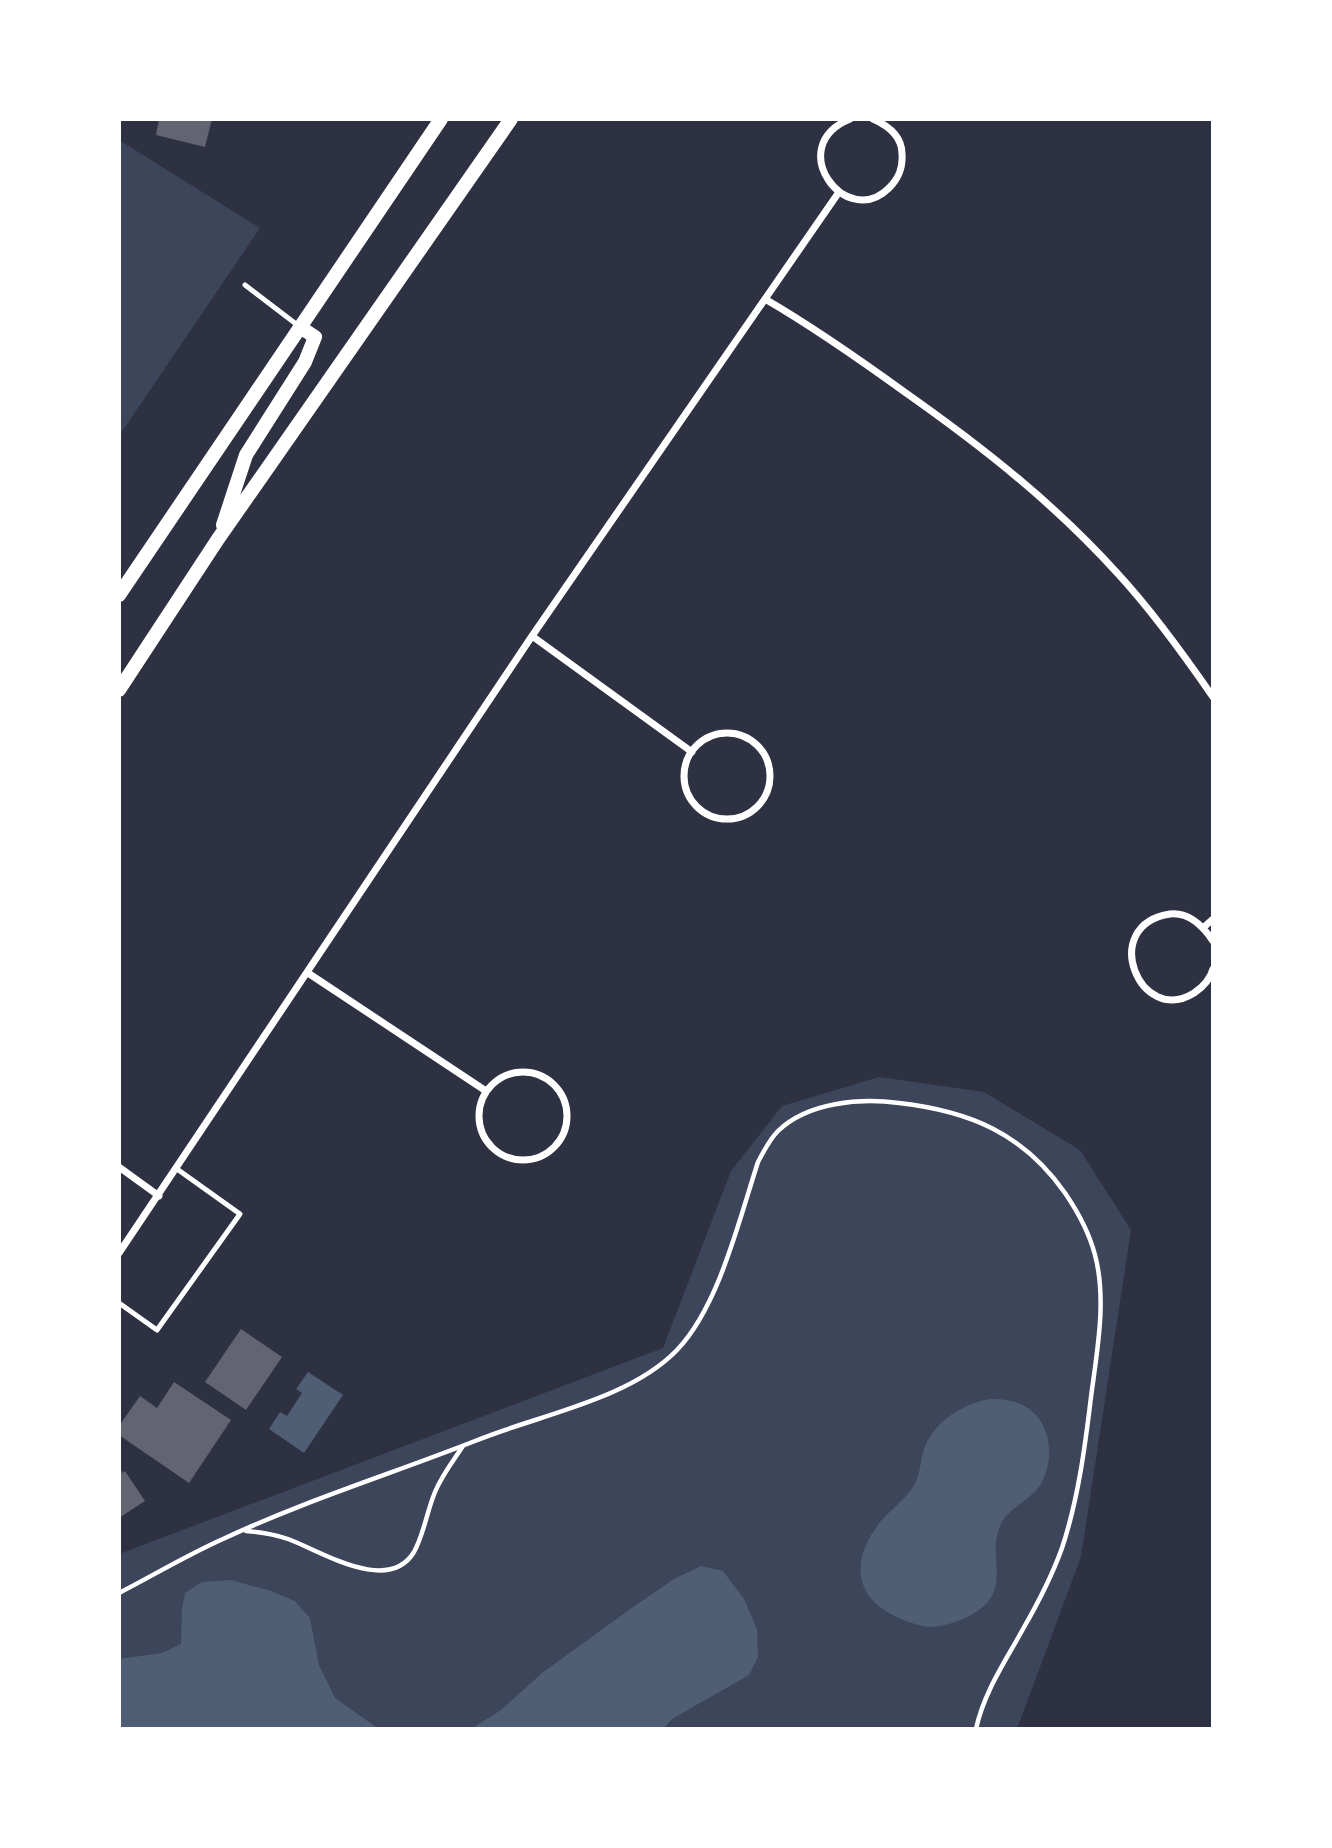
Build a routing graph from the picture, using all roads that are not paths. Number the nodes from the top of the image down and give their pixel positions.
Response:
1 (441, 119) edge
2 (511, 119) edge
3 (850, 119) edge
4 (873, 119) edge
5 (839, 192) junction
6 (245, 285) dead end
7 (765, 299) junction
8 (300, 327) junction
9 (218, 539) junction
10 (119, 595) edge
11 (532, 636) junction
12 (119, 690) edge
13 (1213, 697) edge
14 (692, 752) junction
15 (1213, 919) edge
16 (1204, 927) junction
17 (1213, 941) edge
18 (1213, 968) edge
19 (308, 973) junction
20 (486, 1091) junction
21 (119, 1167) edge
22 (177, 1169) junction
23 (159, 1196) junction
24 (122, 1242) edge
25 (119, 1253) edge
26 (119, 1303) edge

1 - 8 main road
2 - 9 main road
3 - 5 street
4 - 5 street
5 - 7 street
6 - 8 lane
7 - 11 street
7 - 13 street
8 - 9 main road
8 - 10 main road
9 - 12 main road
11 - 14 street
11 - 19 street
14 - 14 street
15 - 16 street
16 - 17 street
16 - 18 street
19 - 20 street
19 - 22 street
20 - 20 street
21 - 23 street
22 - 23 street
22 - 26 lane
23 - 24 street
24 - 25 street

